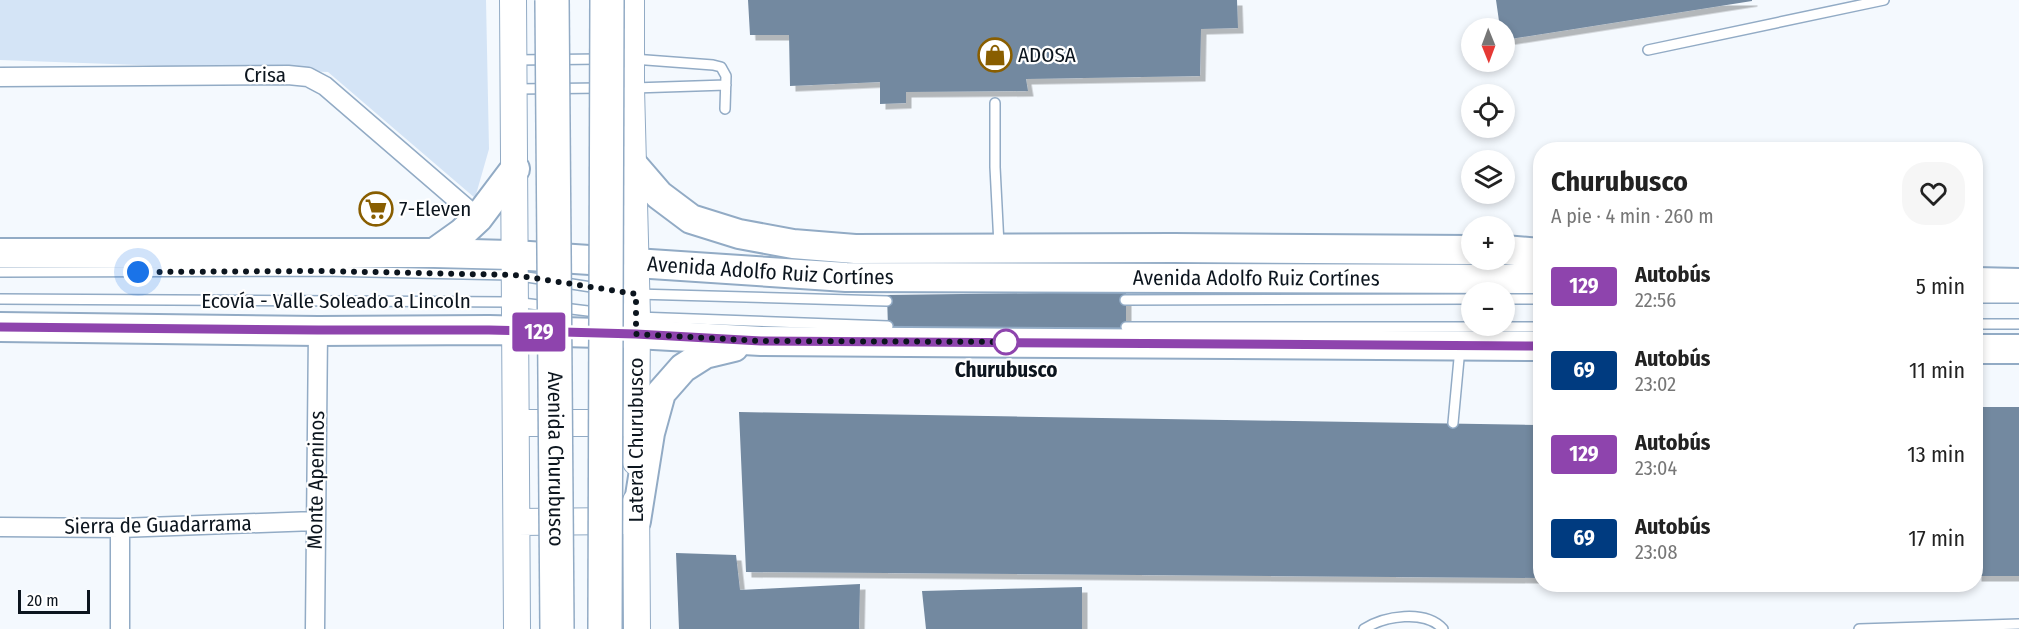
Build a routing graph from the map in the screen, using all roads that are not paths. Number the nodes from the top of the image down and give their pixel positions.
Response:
1 (513, 0) edge
2 (552, 0) edge
3 (607, 0) edge
4 (631, 0) edge
5 (1884, 0) edge
6 (1648, 50) dead end
7 (631, 59) junction
8 (513, 60) junction
9 (0, 77) edge
10 (726, 85) junction
11 (631, 88) junction
12 (514, 89) junction
13 (994, 103) dead end
14 (725, 109) dead end
15 (633, 166) junction
16 (515, 169) junction
17 (478, 218) junction
18 (999, 249) junction
19 (1461, 250) edge
20 (1515, 251) edge
21 (1533, 252) edge
22 (0, 253) edge
23 (434, 253) junction
24 (635, 263) junction
25 (514, 265) junction
26 (0, 272) edge
27 (1533, 279) edge
28 (1983, 282) edge
29 (2019, 283) edge
30 (1983, 298) edge
31 (2019, 298) edge
32 (0, 299) edge
33 (1461, 299) edge
34 (1515, 299) edge
35 (1533, 299) edge
36 (1125, 300) dead end
37 (514, 302) junction
38 (887, 302) dead end
39 (636, 315) junction
40 (1983, 324) edge
41 (2019, 324) edge
42 (888, 326) dead end
43 (0, 327) edge
44 (1126, 327) dead end
45 (1533, 327) edge
46 (318, 330) junction
47 (514, 332) junction
48 (761, 341) junction
49 (1460, 345) junction
50 (1533, 346) edge
51 (1983, 349) edge
52 (2019, 349) edge
53 (516, 423) junction
54 (637, 423) junction
55 (1453, 423) dead end
56 (315, 521) junction
57 (636, 521) junction
58 (517, 522) junction
59 (0, 527) edge
60 (120, 528) junction
61 (2019, 624) edge
62 (120, 629) edge
63 (315, 629) edge
64 (517, 629) edge
65 (557, 629) edge
66 (605, 629) edge
67 (637, 629) edge
68 (1364, 629) edge
69 (1443, 629) edge
70 (1859, 629) edge

1 - 8 street
2 - 65 highway, Avenida Churubusco, bridge
3 - 66 highway, bridge
4 - 7 street, Lateral Churubusco
5 - 6 lane
7 - 8 lane
7 - 10 lane
7 - 11 street, Lateral Churubusco
8 - 12 street
9 - 17 street, Crisa
10 - 11 lane
10 - 14 lane
11 - 12 lane
11 - 15 street, Lateral Churubusco
12 - 16 street
13 - 18 lane
15 - 18 main road
15 - 24 street, Lateral Churubusco
16 - 17 main road
16 - 25 street
17 - 23 main road
18 - 19 main road
20 - 21 main road
22 - 23 main road, Avenida Adolfo Ruiz Cortínes
23 - 25 main road, Avenida Adolfo Ruiz Cortínes
24 - 25 main road, Avenida Adolfo Ruiz Cortínes
24 - 27 main road, Avenida Adolfo Ruiz Cortínes
24 - 39 street, Lateral Churubusco
25 - 26 lane
25 - 37 street
25 - 39 lane
28 - 29 main road
30 - 31 lane
32 - 37 lane, Ecovía - Valle Soleado a Lincoln
33 - 36 lane
34 - 35 lane
37 - 39 lane, Ecovía - Valle Soleado a Lincoln
37 - 47 street
38 - 39 lane
39 - 42 lane, Ecovía - Valle Soleado a Lincoln
39 - 47 main road
39 - 48 main road
39 - 54 street, Lateral Churubusco
40 - 41 lane
43 - 46 main road
44 - 45 lane
46 - 47 main road
46 - 56 street, Monte Apeninos
47 - 53 street
48 - 49 main road
48 - 57 main road
49 - 50 main road
49 - 55 lane
51 - 52 main road
53 - 54 street
53 - 58 street
54 - 57 street, Lateral Churubusco
56 - 60 street, Sierra de Guadarrama
56 - 63 street, Monte Apeninos
57 - 58 street
57 - 67 street, Lateral Churubusco
58 - 64 street
59 - 60 street, Sierra de Guadarrama
60 - 62 street
61 - 70 lane
68 - 69 lane

